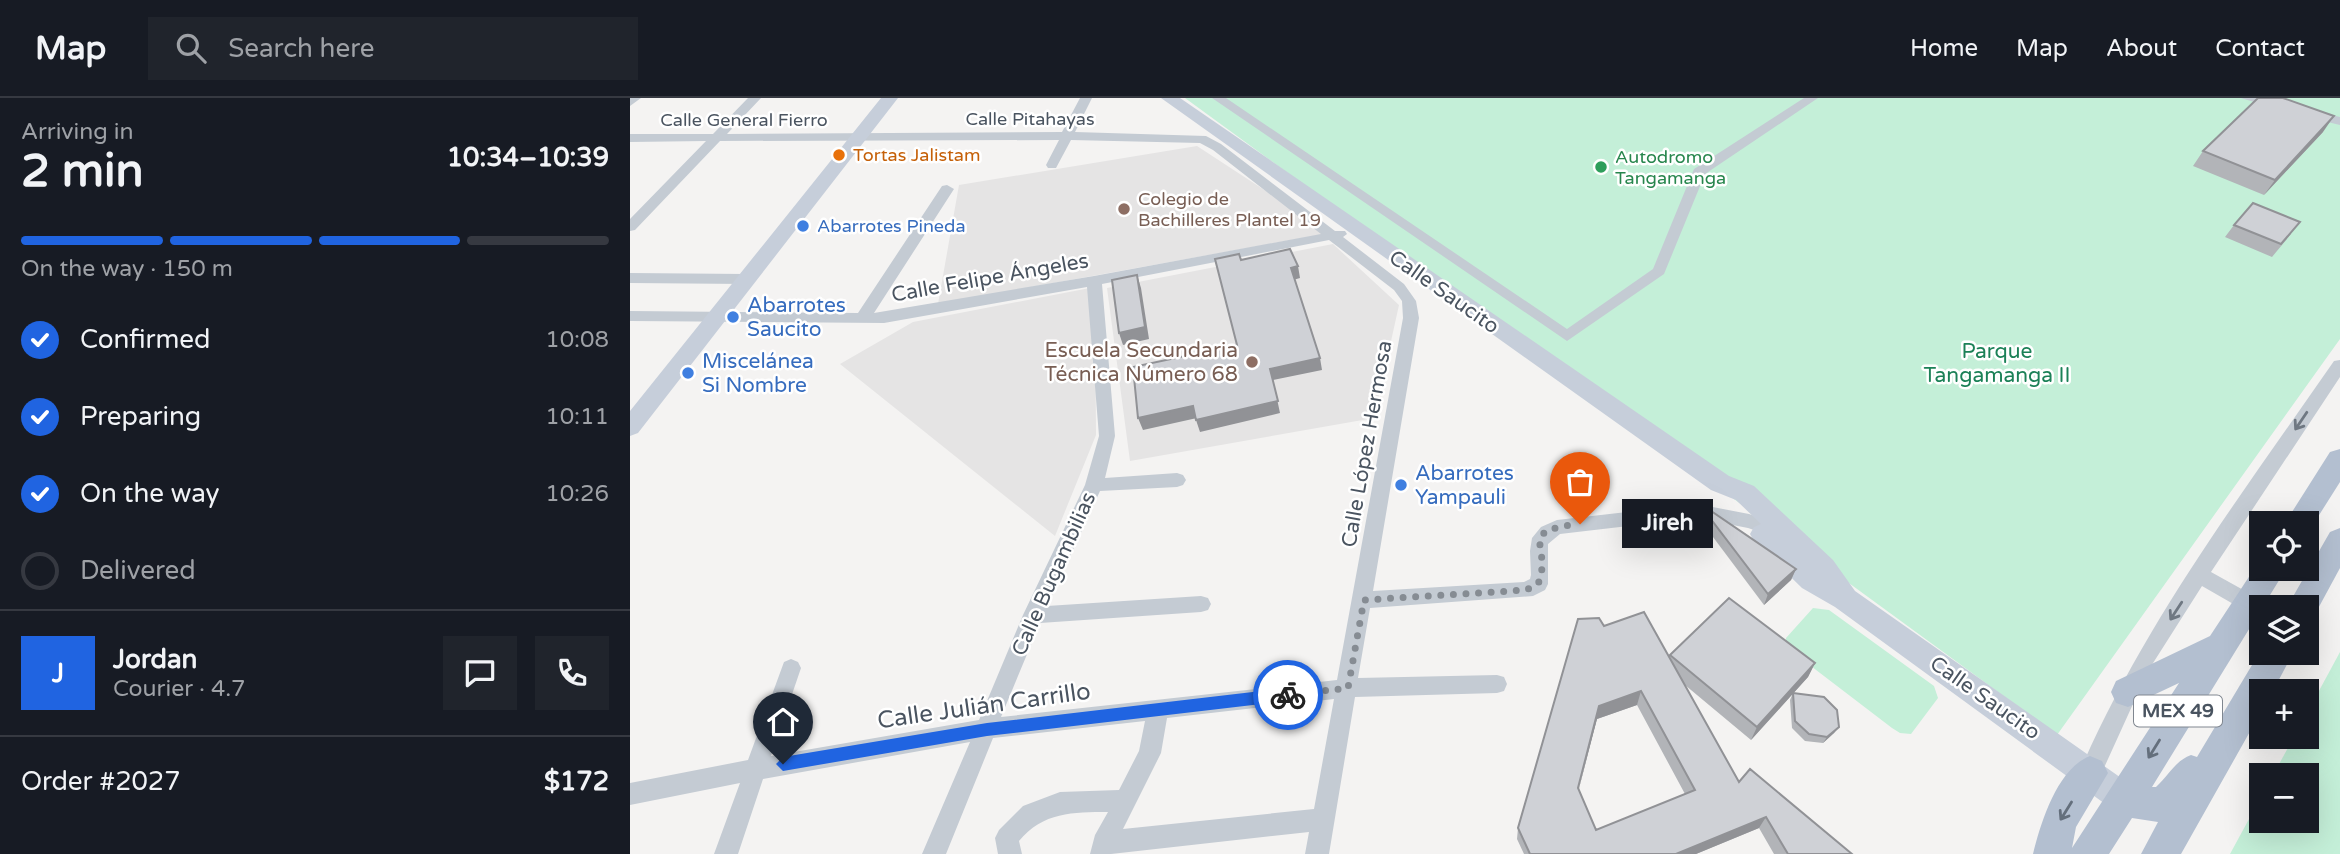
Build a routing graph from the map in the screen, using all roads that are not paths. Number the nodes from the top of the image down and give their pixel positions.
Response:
1 (635, 98) edge
2 (755, 98) edge
3 (890, 98) edge
4 (1086, 98) edge
5 (1168, 98) edge
6 (1218, 98) edge
7 (1812, 98) edge
8 (2246, 98) edge
9 (630, 102) edge
10 (2287, 108) edge
11 (2300, 111) edge
12 (2340, 121) edge
13 (1067, 136) junction
14 (718, 137) junction
15 (859, 137) junction
16 (630, 138) edge
17 (1202, 139) joint
18 (1052, 165) dead end
19 (947, 189) dead end
20 (630, 227) edge
21 (1343, 232) junction
22 (630, 278) edge
23 (746, 279) junction
24 (1094, 281) junction
25 (630, 316) edge
26 (718, 316) junction
27 (862, 319) junction
28 (2340, 365) edge
29 (630, 427) edge
30 (2340, 459) edge
31 (1177, 480) dead end
32 (1720, 483) junction
33 (1094, 485) junction
34 (2307, 511) edge
35 (1749, 521) junction
36 (1788, 535) junction
37 (2340, 540) edge
38 (2200, 576) junction
39 (2309, 595) edge
40 (1845, 599) junction
41 (1364, 600) junction
42 (2249, 603) joint
43 (1201, 604) dead end
44 (1033, 615) junction
45 (2218, 647) junction
46 (2270, 665) edge
47 (791, 668) dead end
48 (1497, 684) dead end
49 (1348, 688) junction
50 (2128, 692) junction
51 (1158, 710) junction
52 (2244, 713) junction
53 (987, 729) junction
54 (758, 769) junction
55 (2090, 773) junction
56 (630, 794) edge
57 (2123, 798) junction
58 (1126, 801) junction
59 (1323, 819) junction
60 (1101, 848) edge
61 (726, 854) edge
62 (934, 854) edge
63 (1010, 854) edge
64 (1317, 854) edge
65 (2052, 854) edge
66 (2088, 854) edge
67 (2160, 854) edge

1 - 9 street
2 - 14 street
3 - 15 street
4 - 13 street
5 - 21 street, Calle Saucito
6 - 7 street
8 - 10 street
11 - 12 street
13 - 15 street, Calle Pitahayas
13 - 17 street, Calle Pitahayas
13 - 18 street
14 - 15 street, Calle General Fierro
14 - 16 street, Calle General Fierro
14 - 20 street
15 - 23 street
17 - 21 street, Calle López Hermosa
19 - 27 street
21 - 24 street, Calle Felipe Ángeles
21 - 32 street, Calle Saucito
21 - 41 street, Calle López Hermosa
22 - 23 street
23 - 26 street
24 - 27 street, Calle Felipe Ángeles
24 - 33 street, Calle Bugambilias
25 - 26 street, Calle Felipe Ángeles
26 - 27 street, Calle Felipe Ángeles
26 - 29 street
28 -> 38 street
30 - 34 main road
31 - 33 street
32 - 35 street, Calle Saucito
32 - 36 street, Calle Saucito
33 - 44 street, Calle Bugambilias
35 - 36 street, Calle Saucito
35 - 40 street, Calle Saucito
35 - 41 street, Calle Saucito
36 - 40 street, Calle Saucito
37 - 39 main road
38 - 42 street
38 -> 50 street
40 - 55 street, Calle Saucito
41 - 49 street, Calle López Hermosa
42 - 45 main road, MEX 49
43 - 44 street
44 - 53 street, Calle Bugambilias
45 - 50 main road
45 -> 57 main road, MEX 49
46 - 52 main road, MEX 49
47 - 54 street
48 - 49 street, Calle Julián Carrillo
49 - 51 street, Calle Julián Carrillo
49 - 59 street, Calle López Hermosa
50 - 55 street
51 - 53 street, Calle Julián Carrillo
51 - 58 street
52 - 57 main road
52 - 67 main road, MEX 49
53 - 54 street, Calle Julián Carrillo
53 - 62 street, Calle Bugambilias
54 - 56 street, Calle Julián Carrillo
54 - 61 street
55 - 57 street, Calle Saucito
55 -> 65 main road
57 - 66 main road, MEX 49
58 - 60 street
58 - 63 street
59 - 60 street
59 - 64 street, Calle López Hermosa

